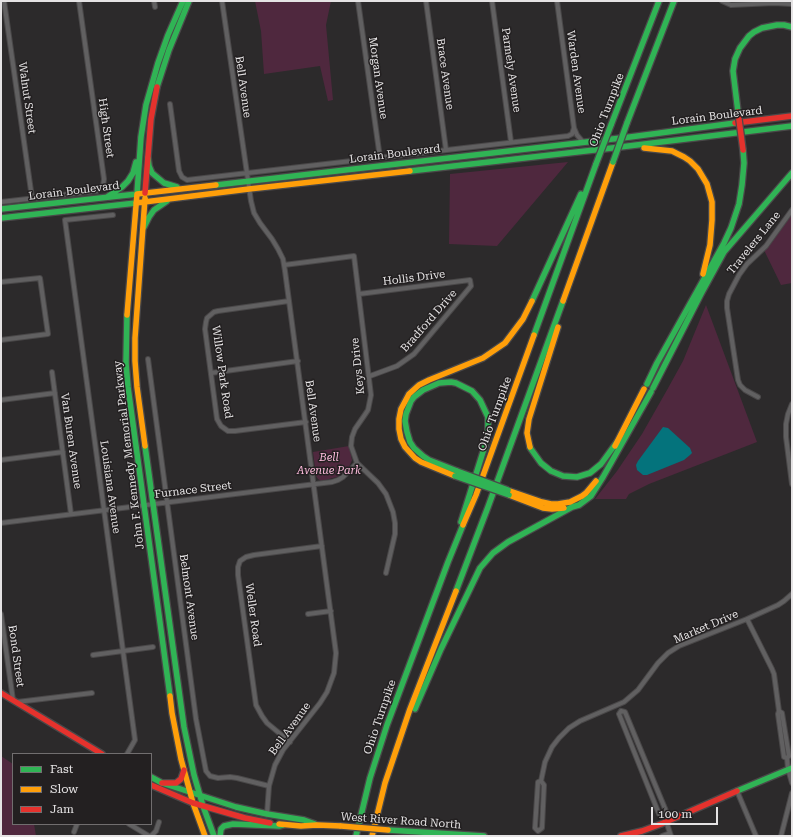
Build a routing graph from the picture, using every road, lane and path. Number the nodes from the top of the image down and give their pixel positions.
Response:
1 (4, 1) edge
2 (79, 1) edge
3 (154, 1) edge
4 (183, 1) edge
5 (189, 1) edge
6 (222, 1) edge
7 (358, 1) edge
8 (426, 1) edge
9 (492, 1) edge
10 (556, 1) edge
11 (660, 1) edge
12 (674, 1) edge
13 (722, 1) edge
14 (792, 4) edge
15 (155, 7) dead end
16 (792, 26) edge
17 (792, 31) edge
18 (170, 104) dead end
19 (792, 111) edge
20 (739, 112) junction
21 (792, 116) edge
22 (744, 123) junction
23 (792, 126) edge
24 (574, 128) junction
25 (511, 142) junction
26 (583, 142) junction
27 (612, 148) junction
28 (140, 149) junction
29 (446, 150) junction
30 (744, 150) junction
31 (148, 158) junction
32 (380, 158) junction
33 (596, 164) junction
34 (246, 173) junction
35 (792, 173) edge
36 (248, 181) junction
37 (181, 188) junction
38 (249, 189) junction
39 (145, 193) junction
40 (137, 194) junction
41 (106, 197) junction
42 (32, 198) junction
43 (175, 198) junction
44 (1, 202) edge
45 (144, 202) junction
46 (136, 203) junction
47 (1, 210) edge
48 (792, 210) edge
49 (113, 215) dead end
50 (1, 218) edge
51 (142, 233) junction
52 (582, 249) junction
53 (724, 252) junction
54 (284, 265) junction
55 (470, 280) joint
56 (1, 282) edge
57 (359, 294) junction
58 (290, 301) junction
59 (691, 302) junction
60 (1, 340) edge
61 (148, 359) dead end
62 (298, 361) junction
63 (52, 372) dead end
64 (211, 373) junction
65 (370, 376) junction
66 (55, 393) junction
67 (758, 397) dead end
68 (1, 400) edge
69 (792, 404) edge
70 (306, 422) junction
71 (617, 442) junction
72 (63, 452) junction
73 (1, 460) edge
74 (357, 463) junction
75 (456, 474) junction
76 (314, 484) junction
77 (792, 484) edge
78 (509, 493) junction
79 (167, 502) junction
80 (153, 504) junction
81 (144, 505) junction
82 (572, 507) junction
83 (104, 510) junction
84 (71, 514) junction
85 (1, 523) edge
86 (322, 546) junction
87 (448, 562) junction
88 (386, 573) dead end
89 (792, 594) edge
90 (331, 611) junction
91 (1, 614) edge
92 (308, 614) dead end
93 (748, 619) junction
94 (3, 644) edge
95 (153, 647) dead end
96 (123, 651) junction
97 (93, 655) dead end
98 (1, 693) edge
99 (92, 693) dead end
100 (15, 701) junction
101 (618, 705) junction
102 (621, 711) junction
103 (290, 742) junction
104 (100, 753) edge
105 (128, 753) edge
106 (790, 768) edge
107 (184, 770) junction
108 (152, 777) edge
109 (162, 782) junction
110 (792, 783) edge
111 (152, 785) edge
112 (269, 786) junction
113 (737, 791) junction
114 (190, 792) junction
115 (792, 793) edge
116 (200, 795) junction
117 (382, 795) junction
118 (193, 803) junction
119 (203, 806) junction
120 (267, 814) junction
121 (664, 814) junction
122 (159, 822) dead end
123 (666, 822) junction
124 (77, 825) edge
125 (131, 825) edge
126 (283, 825) junction
127 (317, 825) junction
128 (74, 832) dead end
129 (671, 835) edge
130 (150, 836) edge
131 (205, 836) edge
132 (214, 836) edge
133 (220, 836) edge
134 (356, 836) edge
135 (372, 836) edge
136 (484, 836) edge
137 (538, 836) edge
138 (621, 836) edge
139 (662, 836) edge
140 (756, 836) edge
141 (781, 836) edge

1 - 42 street, Walnut Street
2 - 42 street, High Street
3 - 15 street
4 - 28 main road, John F. Kennedy Memorial Parkway
5 - 31 main road, John F. Kennedy Memorial Parkway
6 - 34 street, Bell Avenue
7 - 32 street, Morgan Avenue
8 - 29 street, Brace Avenue
9 - 25 street, Parmely Avenue
10 - 24 street, Warden Avenue
11 - 33 main road, Ohio Turnpike, bridge
12 - 52 main road, bridge
13 - 14 street
16 - 20 main road
17 - 20 main road
18 - 34 street, Lorain Boulevard
19 - 22 main road
20 - 30 main road
21 - 22 main road, Lorain Boulevard
22 - 26 main road, Lorain Boulevard
23 - 27 main road, Lorain Boulevard
24 - 25 street, Lorain Boulevard
24 - 26 street, Warden Avenue
25 - 29 street, Lorain Boulevard
26 - 36 main road, Lorain Boulevard
27 - 38 main road, Lorain Boulevard
27 - 59 main road
28 - 40 main road, John F. Kennedy Memorial Parkway
28 - 41 main road
29 - 32 street, Lorain Boulevard
30 - 53 main road
30 - 59 main road
31 - 37 main road
31 - 39 main road, John F. Kennedy Memorial Parkway
32 - 34 street, Lorain Boulevard
33 - 75 main road
33 - 87 main road, Ohio Turnpike
34 - 36 street, Bell Avenue
35 - 53 main road
36 - 37 main road, Lorain Boulevard
36 - 38 street, Bell Avenue
37 - 39 main road, Lorain Boulevard
38 - 43 main road, Lorain Boulevard
38 - 54 street, Bell Avenue
39 - 40 main road, Lorain Boulevard
39 - 45 main road, John F. Kennedy Memorial Parkway
40 - 41 main road, Lorain Boulevard
40 - 46 main road, John F. Kennedy Memorial Parkway
41 - 47 main road, Lorain Boulevard
42 - 44 street, Lorain Boulevard
43 - 45 main road, Lorain Boulevard
43 - 51 main road
45 - 46 main road, Lorain Boulevard
45 - 51 main road, John F. Kennedy Memorial Parkway
46 - 50 main road, Lorain Boulevard
46 - 81 main road, John F. Kennedy Memorial Parkway
48 - 67 street, Travelers Lane
49 - 83 street, Louisiana Avenue
51 - 80 main road, John F. Kennedy Memorial Parkway
52 - 71 main road
52 - 117 main road
53 - 82 main road
54 - 57 street, Keys Drive
54 - 58 street, Bell Avenue
55 - 57 street, Hollis Drive
55 - 65 street, Bradford Drive
56 - 60 street
57 - 65 street, Keys Drive
58 - 62 street, Bell Avenue
58 - 64 street, Willow Park Road
59 - 71 main road
61 - 79 street, Belmont Avenue
62 - 64 street
62 - 70 street, Bell Avenue
63 - 66 street, Van Buren Avenue
64 - 70 street, Willow Park Road
65 - 74 street, Keys Drive
66 - 68 street
66 - 72 street, Van Buren Avenue
69 - 77 street
70 - 76 street, Bell Avenue
71 - 78 main road
72 - 73 street
72 - 84 street, Van Buren Avenue
74 - 76 street, Furnace Street
74 - 88 street
75 - 78 main road, bridge
75 - 87 main road
76 - 79 street, Furnace Street
76 - 86 street, Bell Avenue
78 - 82 main road
79 - 80 street, Furnace Street
79 - 112 street, Belmont Avenue
80 - 81 street, Furnace Street
80 - 116 main road, John F. Kennedy Memorial Parkway
81 - 83 street, Furnace Street
81 - 107 main road, John F. Kennedy Memorial Parkway
82 - 117 main road
83 - 84 street, Furnace Street
83 - 96 street, Louisiana Avenue
84 - 85 street, Furnace Street
86 - 90 street, Bell Avenue
86 - 103 street, Weller Road
87 - 134 main road, Ohio Turnpike
89 - 93 street, Market Drive
90 - 92 street
90 - 103 street, Bell Avenue
91 - 94 street, Bond Street
93 - 101 street, Market Drive
93 - 106 street
94 - 100 street, Bond Street
95 - 96 street
96 - 97 street
96 - 105 street, Louisiana Avenue
98 - 100 main road
99 - 100 street
100 - 104 main road
101 - 102 street
101 - 137 street, Market Drive
102 - 121 street
102 - 121 street
103 - 112 street, Bell Avenue
106 - 110 street
106 - 113 main road
107 - 109 main road
107 - 114 main road, John F. Kennedy Memorial Parkway
108 - 109 main road, West River Road North
109 - 114 main road, West River Road North
111 - 118 main road, West River Road North
112 - 120 street, Bell Avenue
113 - 123 main road
113 - 140 street
114 - 116 main road, West River Road North
114 - 118 main road, John F. Kennedy Memorial Parkway
115 - 141 street
116 - 119 main road, John F. Kennedy Memorial Parkway
116 - 120 main road, West River Road North
117 - 135 main road
118 - 119 main road, West River Road North
118 - 131 main road, John F. Kennedy Memorial Parkway
119 - 126 main road, West River Road North
119 - 132 main road, John F. Kennedy Memorial Parkway
120 - 127 main road, West River Road North
121 - 123 street
122 - 130 street
123 - 129 street
123 - 138 main road
124 - 128 street
125 - 130 street
126 - 127 main road, West River Road North
126 - 133 main road
127 - 136 main road, West River Road North, bridge
129 - 139 street

